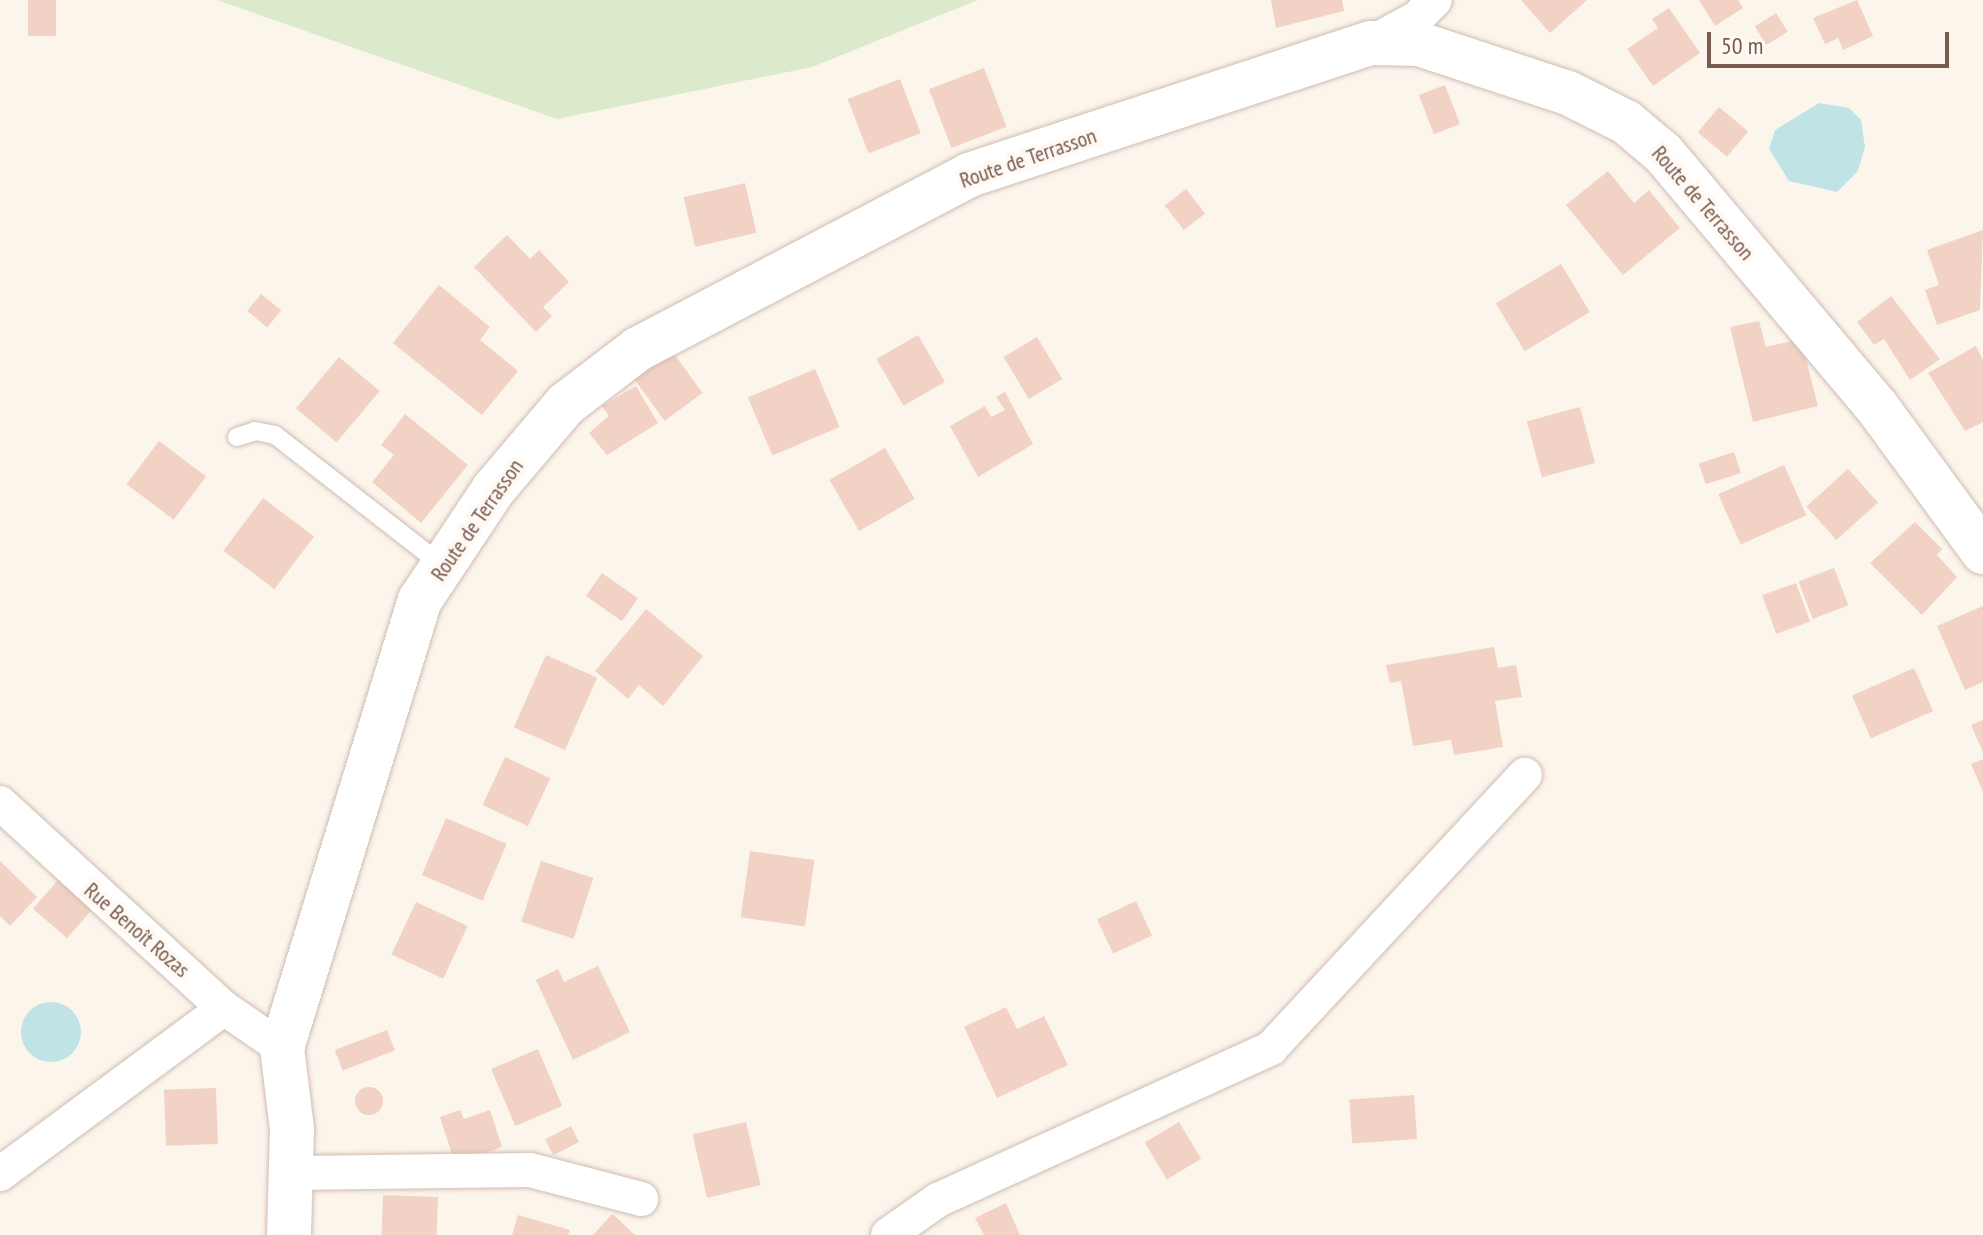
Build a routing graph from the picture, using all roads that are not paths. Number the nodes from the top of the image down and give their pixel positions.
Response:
1 (1435, 0) edge
2 (1371, 43) junction
3 (237, 437) dead end
4 (1983, 552) edge
5 (443, 566) junction
6 (1525, 775) dead end
7 (0, 803) edge
8 (224, 1008) junction
9 (282, 1048) junction
10 (293, 1173) junction
11 (0, 1174) edge
12 (641, 1199) dead end
13 (289, 1235) edge
14 (888, 1235) edge

1 - 2 street
2 - 4 street, Route de Terrasson
2 - 5 street, Route de Terrasson
3 - 5 lane
5 - 9 street, Route de Terrasson
6 - 14 street
7 - 8 street, Rue Benoît Rozas
8 - 9 street, Rue Benoît Rozas
8 - 11 street
9 - 10 street
10 - 12 street
10 - 13 street

